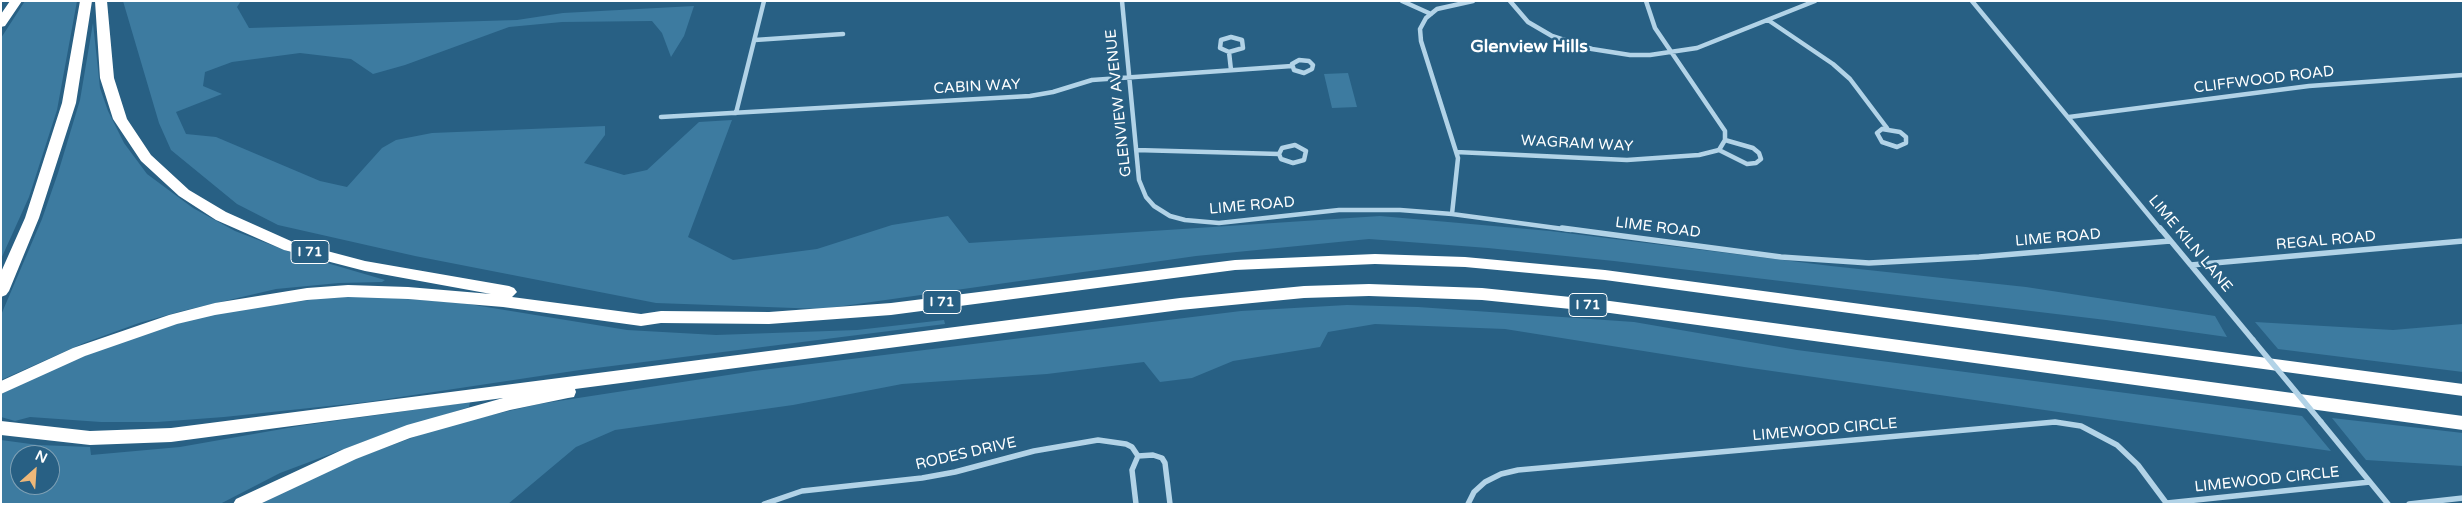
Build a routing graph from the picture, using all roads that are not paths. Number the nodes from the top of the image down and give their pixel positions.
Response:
1 (16, 1) edge
2 (86, 1) edge
3 (101, 1) edge
4 (764, 1) edge
5 (1122, 1) edge
6 (1402, 1) edge
7 (1473, 1) edge
8 (1510, 1) edge
9 (1646, 1) edge
10 (1815, 1) edge
11 (1972, 1) edge
12 (1431, 14) junction
13 (1768, 20) junction
14 (1, 23) edge
15 (843, 34) dead end
16 (756, 40) junction
17 (1229, 52) junction
18 (1673, 53) junction
19 (1292, 66) junction
20 (1231, 70) junction
21 (2463, 75) edge
22 (1130, 77) junction
23 (736, 114) junction
24 (661, 117) dead end
25 (2069, 117) junction
26 (1887, 128) junction
27 (1723, 145) junction
28 (1136, 150) junction
29 (1456, 152) junction
30 (1279, 154) junction
31 (1148, 200) joint
32 (1452, 214) junction
33 (2170, 241) junction
34 (2463, 241) edge
35 (2191, 265) junction
36 (1, 291) edge
37 (661, 317) junction
38 (711, 365) junction
39 (1, 388) edge
40 (2463, 390) edge
41 (2463, 423) edge
42 (1, 428) edge
43 (1138, 456) junction
44 (2370, 482) junction
45 (2463, 498) edge
46 (2167, 503) edge
47 (242, 504) edge
48 (764, 504) edge
49 (1136, 504) edge
50 (1170, 504) edge
51 (1468, 504) edge
52 (2388, 504) edge
53 (2409, 504) edge

1 - 14 highway
2 - 36 highway
3 - 37 highway, I 71
4 - 16 street
5 - 22 street, GLENVIEW AVENUE
6 - 12 street
7 - 12 street
8 - 18 street
9 - 18 street
10 - 13 street
11 - 25 street, LIME KILN LANE
12 - 29 street
13 - 18 street
13 - 26 street
15 - 16 street
16 - 23 street
17 - 17 street
17 - 20 street
18 - 27 street
19 - 19 street, CABIN WAY
19 - 20 street, CABIN WAY
20 - 22 street, CABIN WAY
21 - 25 street, CLIFFWOOD ROAD
22 - 23 street, CABIN WAY
22 - 28 street, GLENVIEW AVENUE
23 - 24 street, CABIN WAY
25 - 33 street, LIME KILN LANE
26 - 26 street
27 - 27 street
27 - 29 street, WAGRAM WAY
28 - 30 street
28 - 31 street, GLENVIEW AVENUE
29 - 32 street
30 - 30 street
31 - 32 street, LIME ROAD
32 - 33 street, LIME ROAD
33 - 35 street, LIME KILN LANE
34 - 35 street, REGAL ROAD
35 - 44 street, LIME KILN LANE, bridge
37 - 39 highway
37 - 40 highway, I 71
38 - 41 highway, I 71
38 - 42 highway, I 71
38 - 47 highway
43 - 48 street, RODES DRIVE
43 - 49 street
43 - 50 street
44 - 46 street, LIMEWOOD CIRCLE
44 - 52 street, LIME KILN LANE
45 - 53 street
46 - 51 street, LIMEWOOD CIRCLE

